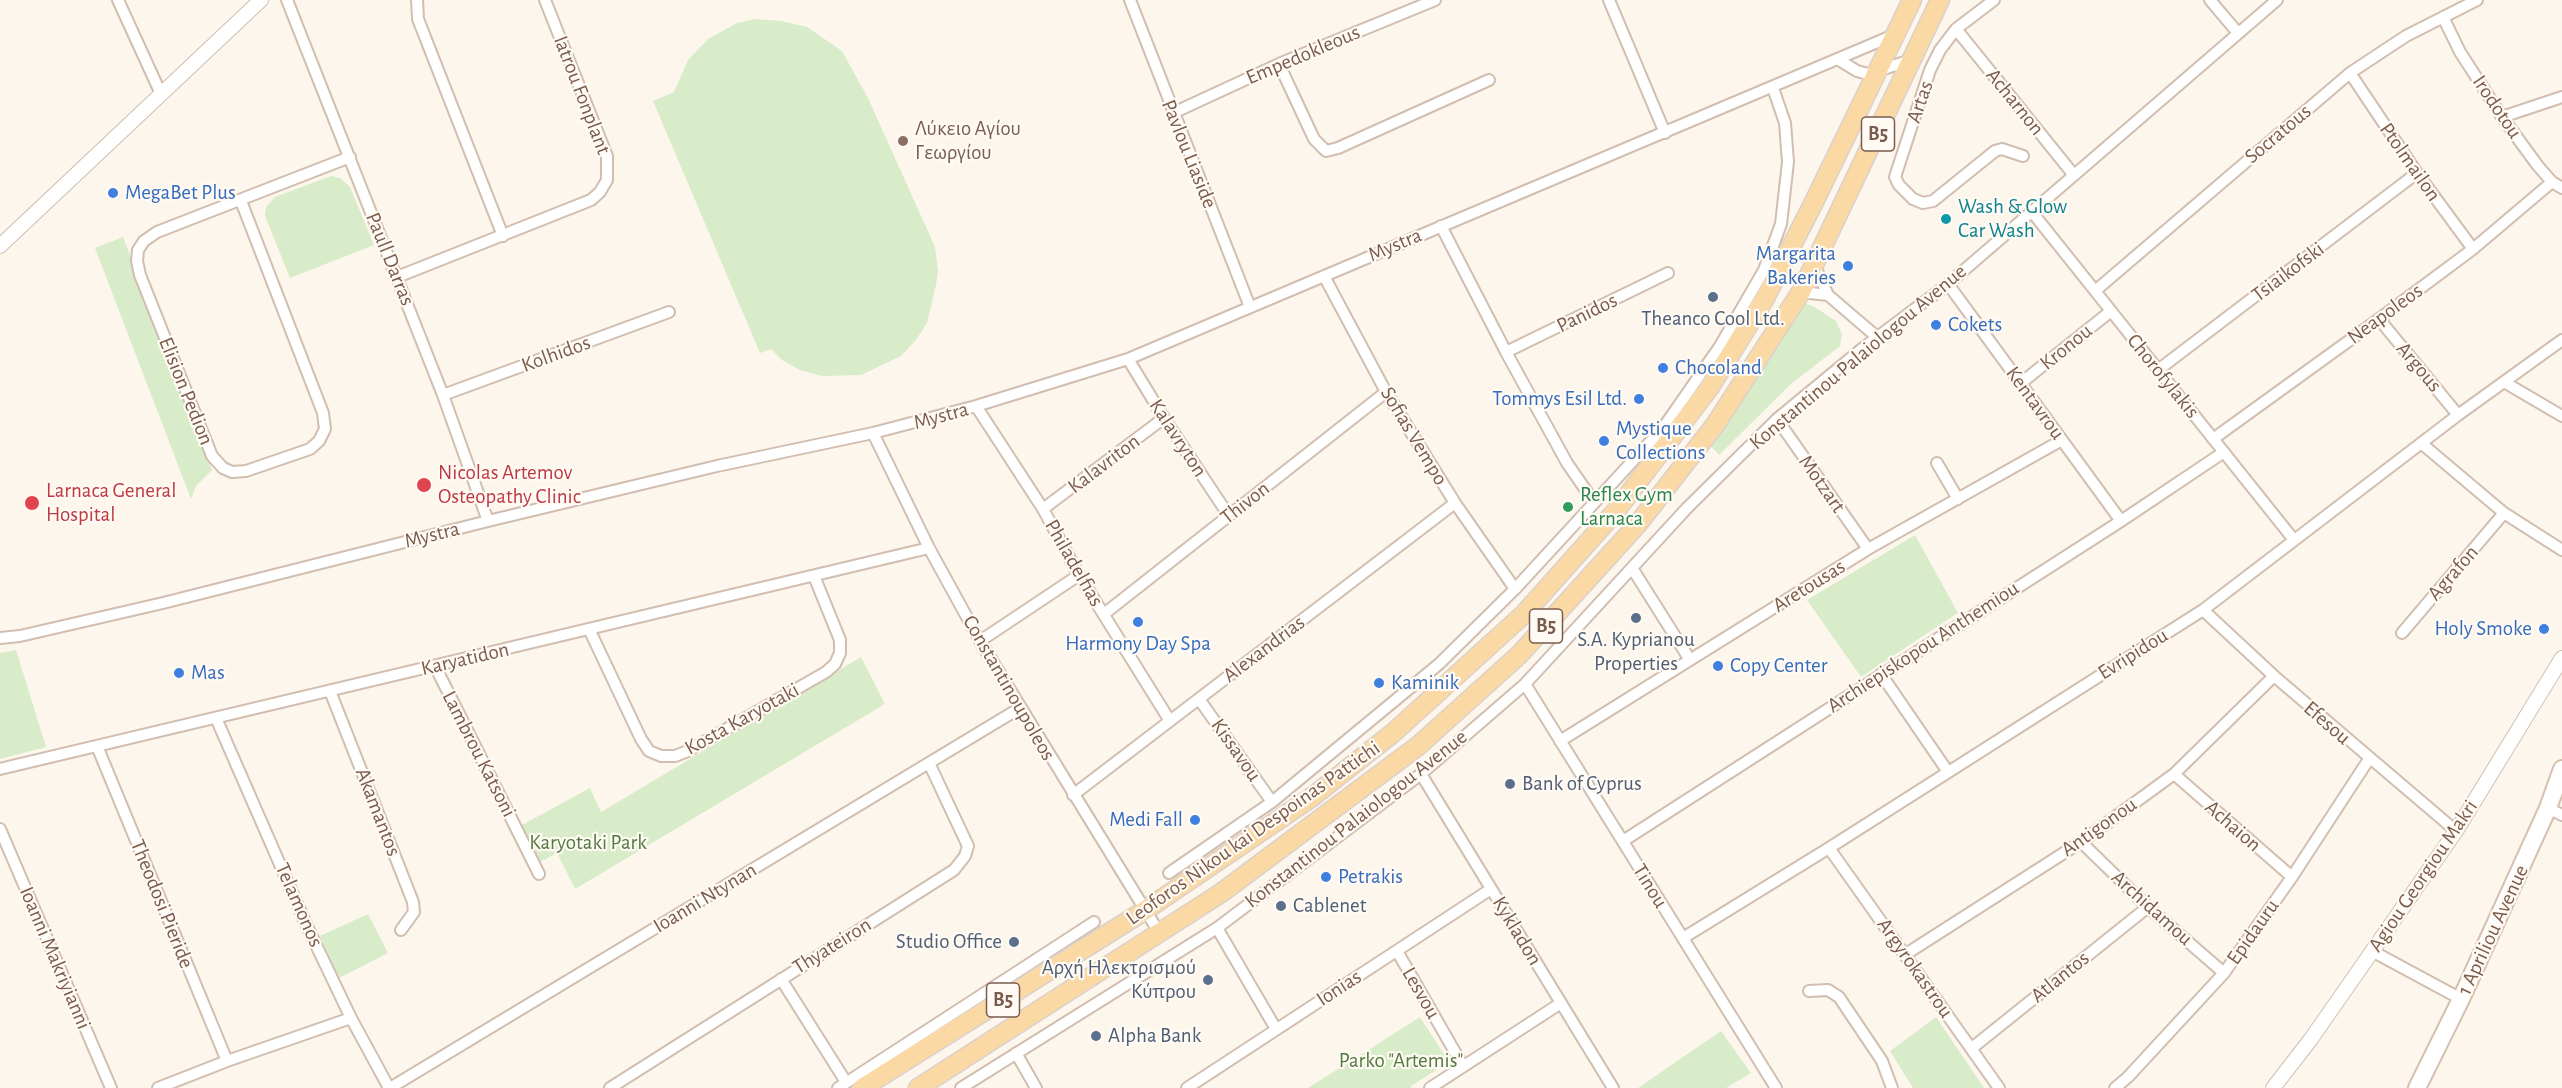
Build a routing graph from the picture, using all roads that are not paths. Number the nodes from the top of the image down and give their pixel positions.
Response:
1 (118, 0) edge
2 (261, 0) edge
3 (287, 0) edge
4 (417, 0) edge
5 (545, 0) edge
6 (1130, 0) edge
7 (1435, 0) edge
8 (1610, 0) edge
9 (1912, 0) edge
10 (1940, 0) edge
11 (1994, 0) edge
12 (2210, 0) edge
13 (2277, 0) edge
14 (2477, 0) edge
15 (2443, 17) junction
16 (1956, 29) junction
17 (2238, 33) junction
18 (1897, 34) junction
19 (1839, 60) junction
20 (1913, 60) junction
21 (1279, 64) junction
22 (1878, 71) junction
23 (2350, 73) junction
24 (1489, 80) dead end
25 (1773, 88) junction
26 (161, 94) junction
27 (2562, 97) edge
28 (1173, 113) junction
29 (2502, 117) junction
30 (1665, 133) junction
31 (2023, 156) dead end
32 (350, 157) junction
33 (2417, 173) junction
34 (2073, 174) junction
35 (2557, 185) edge
36 (241, 201) junction
37 (2032, 212) junction
38 (1441, 226) junction
39 (503, 236) junction
40 (0, 246) edge
41 (2473, 249) junction
42 (1815, 267) junction
43 (1668, 273) dead end
44 (1324, 276) junction
45 (397, 277) junction
46 (1948, 284) junction
47 (2095, 291) junction
48 (1801, 292) junction
49 (1828, 295) junction
50 (1250, 307) junction
51 (2111, 311) junction
52 (669, 312) dead end
53 (2379, 319) junction
54 (1877, 337) junction
55 (2562, 340) edge
56 (1506, 352) junction
57 (1128, 358) junction
58 (2158, 370) junction
59 (2504, 382) junction
60 (2021, 383) junction
61 (1386, 392) junction
62 (443, 395) junction
63 (976, 406) junction
64 (2458, 414) junction
65 (2562, 416) edge
66 (1164, 418) junction
67 (1777, 419) junction
68 (873, 434) junction
69 (2213, 439) junction
70 (2062, 440) junction
71 (2421, 443) junction
72 (2224, 452) junction
73 (1936, 463) dead end
74 (1958, 499) junction
75 (1594, 502) junction
76 (1455, 503) junction
77 (1043, 509) junction
78 (2504, 513) junction
79 (1230, 516) junction
80 (488, 521) junction
81 (2121, 521) junction
82 (2294, 540) junction
83 (929, 548) junction
84 (1868, 549) junction
85 (2562, 550) edge
86 (1632, 568) junction
87 (1079, 574) junction
88 (814, 576) junction
89 (1515, 589) junction
90 (2202, 610) junction
91 (1104, 614) junction
92 (589, 629) junction
93 (2402, 633) dead end
94 (0, 638) edge
95 (980, 641) junction
96 (2562, 658) edge
97 (1690, 660) junction
98 (435, 666) junction
99 (1881, 674) junction
100 (2274, 676) junction
101 (1525, 684) junction
102 (330, 691) junction
103 (1199, 699) junction
104 (1020, 708) junction
105 (216, 718) junction
106 (1170, 721) junction
107 (1560, 741) junction
108 (97, 746) junction
109 (2369, 759) junction
110 (929, 763) junction
111 (0, 769) edge
112 (2562, 769) edge
113 (1948, 772) junction
114 (1421, 774) junction
115 (2174, 774) junction
116 (1073, 795) junction
117 (1272, 802) junction
118 (2555, 812) edge
119 (0, 829) edge
120 (2456, 831) junction
121 (1623, 841) junction
122 (2081, 842) junction
123 (1829, 848) junction
124 (1169, 873) dead end
125 (539, 874) dead end
126 (2292, 877) junction
127 (1491, 889) junction
128 (2148, 907) junction
129 (1144, 912) junction
130 (1094, 922) dead end
131 (1217, 928) junction
132 (401, 930) dead end
133 (1160, 934) junction
134 (1683, 938) junction
135 (1397, 951) junction
136 (2372, 951) junction
137 (1905, 954) junction
138 (2224, 973) junction
139 (781, 979) junction
140 (1809, 991) dead end
141 (2461, 999) junction
142 (1561, 1003) junction
143 (351, 1018) junction
144 (1276, 1029) junction
145 (1972, 1048) junction
146 (1017, 1053) junction
147 (227, 1061) junction
148 (1463, 1066) junction
149 (849, 1086) edge
150 (111, 1088) edge
151 (158, 1088) edge
152 (389, 1088) edge
153 (610, 1088) edge
154 (918, 1088) edge
155 (961, 1088) edge
156 (1036, 1088) edge
157 (1187, 1088) edge
158 (1430, 1088) edge
159 (1613, 1088) edge
160 (1776, 1088) edge
161 (1892, 1088) edge
162 (1999, 1088) edge
163 (2115, 1088) edge
164 (2273, 1088) edge
165 (2417, 1088) edge

1 - 26 street
2 - 26 street
3 - 32 street, Paull Darras
4 - 39 street
5 - 39 street, Iatrou Fonplant
6 - 28 street, Pavlou Liaside
7 - 21 street, Empedokleous
8 - 30 street
9 - 18 main road, Leoforos Nikou kai Despoinas Pattichi / B5
10 - 20 main road, Leoforos Nikou kai Despoinas Pattichi / B5
11 - 16 street, Artas
12 - 17 street
13 - 17 street, Konstantinou Palaiologou Avenue
14 - 15 street, Socratous
15 - 23 street, Socratous
15 - 29 street, Irodotou
16 - 31 street, Artas
16 - 34 street, Acharnon
17 - 34 street, Konstantinou Palaiologou Avenue
18 - 19 street, Mystra
18 - 22 main road, Leoforos Nikou kai Despoinas Pattichi / B5
19 - 22 street
19 - 25 street, Mystra
20 - 22 street
20 - 42 main road, Leoforos Nikou kai Despoinas Pattichi / B5
21 - 24 street
21 - 28 street, Empedokleous
22 - 129 main road, Leoforos Nikou kai Despoinas Pattichi / B5
23 - 33 street, Ptolmailon
23 - 47 street, Socratous
25 - 30 street, Mystra
25 - 75 street
26 - 40 street
27 - 29 street
28 - 50 street, Pavlou Liaside
29 - 35 street, Irodotou
30 - 38 street, Mystra
32 - 36 street, Elision Pedion
32 - 45 street, Paull Darras
33 - 41 street, Ptolmailon
33 - 58 street, Tsiaikofski
34 - 37 street, Konstantinou Palaiologou Avenue
35 - 41 street, Neapoleos
36 - 36 street, Elision Pedion
37 - 46 street, Konstantinou Palaiologou Avenue
37 - 47 street, Chorofylakis
38 - 44 street, Mystra
38 - 56 street
39 - 45 street, Iatrou Fonplant
41 - 53 street, Neapoleos
42 - 48 main road, Leoforos Nikou kai Despoinas Pattichi / B5
42 - 49 street
43 - 56 street, Panidos
44 - 50 street, Mystra
44 - 61 street, Sofias Vempo
45 - 62 street, Paull Darras
46 - 54 street, Konstantinou Palaiologou Avenue
46 - 60 street, Kentavrou
47 - 51 street, Chorofylakis
48 - 49 street
48 - 133 main road, Leoforos Nikou kai Despoinas Pattichi / B5
49 - 54 street
50 - 57 street, Mystra
51 - 58 street, Chorofylakis
51 - 60 street, Kronou
52 - 62 street, Kolhidos
53 - 64 street, Argous
53 - 69 street, Neapoleos
54 - 67 street, Konstantinou Palaiologou Avenue
55 - 59 street, Evripidou
56 - 75 street
57 - 63 street, Mystra
57 - 66 street, Kalavryton
58 - 69 street, Chorofylakis
59 - 64 street, Evripidou
59 - 65 street
60 - 70 street, Kentavrou
61 - 76 street, Sofias Vempo
61 - 79 street, Thivon
62 - 80 street, Paull Darras
63 - 68 street, Mystra
63 - 77 street, Philadelfias
64 - 71 street, Evripidou
66 - 77 street, Kalavriton
66 - 79 street, Kalavryton
67 - 84 street, Motzart
67 - 86 street, Konstantinou Palaiologou Avenue
68 - 80 street, Mystra
68 - 83 street, Constantinoupoleos
69 - 72 street, Chorofylakis
70 - 74 street, Aretousas
70 - 81 street, Kentavrou
71 - 78 street
71 - 82 street, Evripidou
72 - 81 street, Archiepiskopou Anthemiou
72 - 82 street, Chorofylakis
73 - 74 street
74 - 84 street, Aretousas
75 - 89 street
76 - 89 street, Sofias Vempo
76 - 103 street, Alexandrias
77 - 87 street, Philadelfias
78 - 85 street
78 - 93 street, Agrafon
79 - 91 street, Thivon
80 - 94 street, Mystra
81 - 99 street, Archiepiskopou Anthemiou
82 - 90 street, Evripidou
83 - 88 street, Karyatidon
83 - 95 street, Constantinoupoleos
84 - 97 street, Aretousas
86 - 97 street
86 - 101 street, Konstantinou Palaiologou Avenue
87 - 91 street, Philadelfias
87 - 95 street
88 - 92 street, Karyatidon
88 - 92 street, Kosta Karyotaki
89 - 117 street
90 - 100 street, Efesou
90 - 113 street, Evripidou
91 - 106 street, Philadelfias
92 - 98 street, Karyatidon
95 - 104 street, Constantinoupoleos
96 - 120 street, Agiou Georgiou Makri
97 - 107 street, Aretousas
98 - 102 street, Karyatidon
98 - 125 street, Lambrou Katsoni
99 - 113 street
99 - 121 street, Archiepiskopou Anthemiou
100 - 109 street, Efesou
100 - 115 street, Antigonou
101 - 107 street, Tinou
101 - 114 street, Konstantinou Palaiologou Avenue
102 - 105 street, Karyatidon
102 - 132 street, Akamantos
103 - 106 street, Alexandrias
103 - 117 street, Kissavou
104 - 110 street, Ioanni Ntynan
104 - 116 street, Constantinoupoleos
105 - 108 street, Karyatidon
105 - 143 street, Telamonos
106 - 116 street, Alexandrias
107 - 121 street, Tinou
108 - 111 street, Karyatidon
108 - 147 street, Theodosi Pieride
109 - 120 street, Efesou
109 - 126 street, Epidauru
110 - 139 street, Thyateiron
110 - 152 street, Ioanni Ntynan
112 - 118 main road, 1 Apriliou Avenue
113 - 123 street, Evripidou
114 - 127 street, Kykladon
114 - 131 street, Konstantinou Palaiologou Avenue
115 - 122 street, Antigonou
115 - 126 street, Achaion
116 - 129 street, Constantinoupoleos
117 - 124 street
118 - 141 main road, 1 Apriliou Avenue
119 - 150 street, Ioanni Makriyianni
120 - 136 street, Agiou Georgiou Makri
121 - 134 street, Tinou
122 - 128 street, Archidamou
122 - 137 street, Antigonou
123 - 134 street, Evripidou
123 - 137 street, Argyrokastrou
126 - 138 street, Epidauru
127 - 135 street, Ionias
127 - 142 street, Kykladon
128 - 138 street, Archidamou
128 - 145 street, Atlantos
129 - 133 street, Constantinoupoleos
129 - 149 main road, Leoforos Nikou kai Despoinas Pattichi / B5
130 - 149 street
131 - 144 street
131 - 146 street, Konstantinou Palaiologou Avenue
133 - 154 main road, Leoforos Nikou kai Despoinas Pattichi / B5
134 - 160 street, Tinou
135 - 144 street, Ionias
135 - 148 street, Lesvou
136 - 141 street
136 - 164 street, Agiou Georgiou Makri
137 - 145 street, Argyrokastrou
138 - 163 street, Epidauru
139 - 149 street
139 - 153 street, Thyateiron
140 - 161 street
141 - 165 main road, 1 Apriliou Avenue
142 - 148 street
142 - 159 street, Kykladon
143 - 147 street
143 - 152 street, Telamonos
144 - 157 street, Ionias
145 - 162 street, Argyrokastrou
146 - 155 street, Konstantinou Palaiologou Avenue
146 - 156 street
147 - 151 street
148 - 158 street

